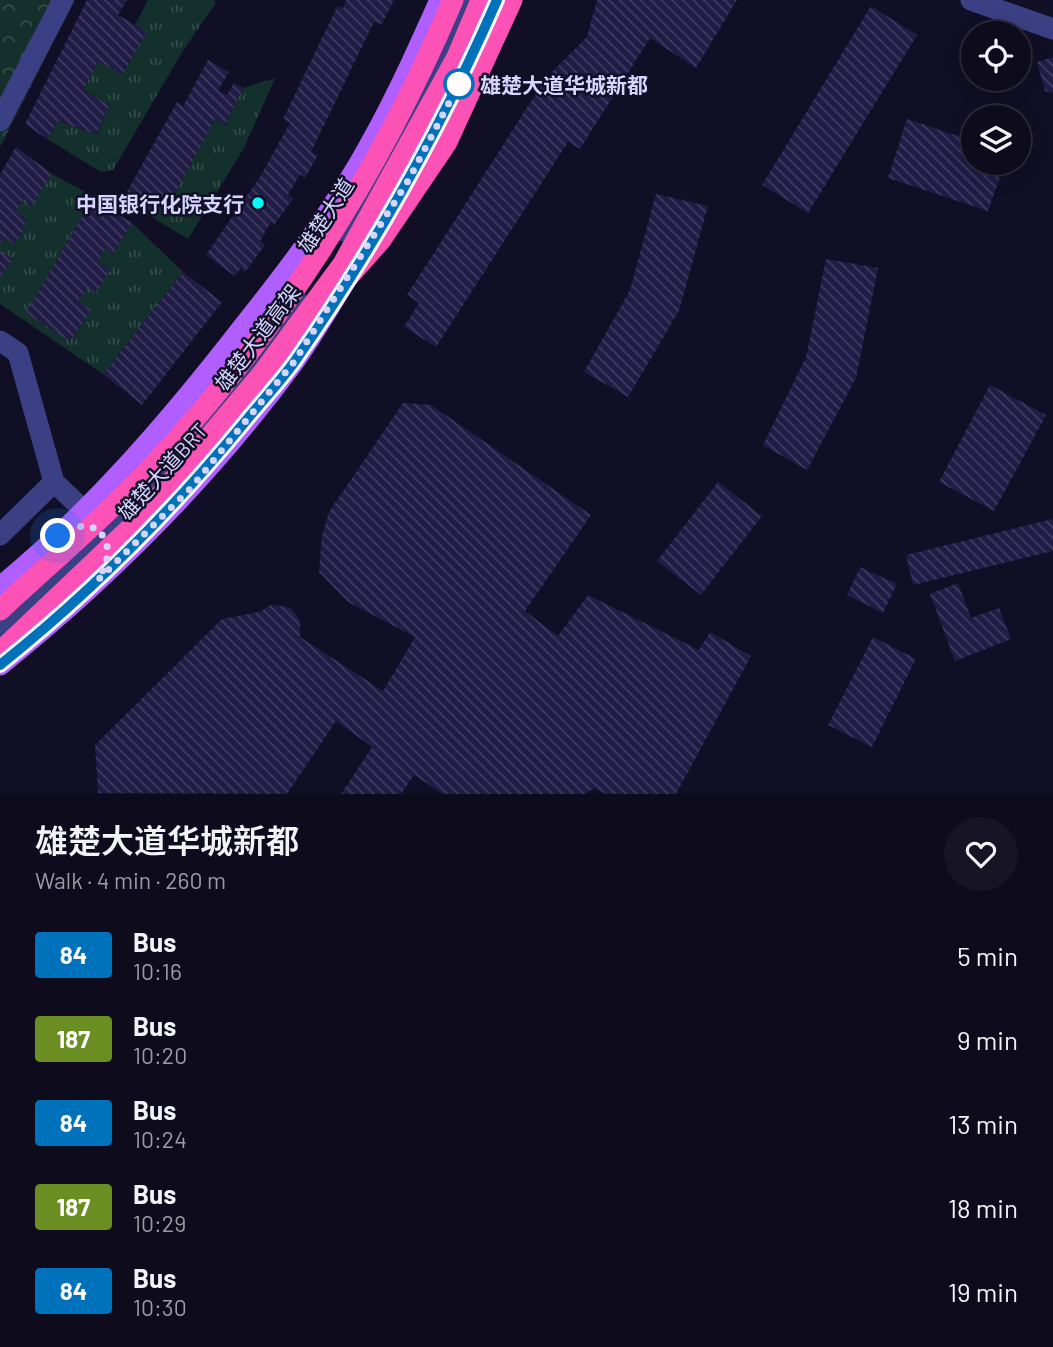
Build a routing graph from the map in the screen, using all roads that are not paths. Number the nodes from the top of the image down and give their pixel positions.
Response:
1 (63, 0) edge
2 (440, 0) edge
3 (453, 0) edge
4 (467, 0) edge
5 (481, 0) edge
6 (497, 0) edge
7 (512, 0) edge
8 (971, 0) edge
9 (1053, 29) edge
10 (0, 121) edge
11 (0, 341) edge
12 (262, 374) junction
13 (54, 482) junction
14 (75, 502) dead end
15 (0, 535) edge
16 (58, 536) junction
17 (103, 536) junction
18 (98, 580) junction
19 (0, 587) edge
20 (0, 610) edge
21 (0, 632) edge
22 (0, 652) edge
23 (0, 665) edge

1 - 10 street
2 - 16 main road, 雄楚大道
3 - 20 highway, 雄楚大道高架, bridge
4 - 17 street, 雄楚大道BRT
5 - 12 highway, 雄楚大道高架, bridge
6 - 18 main road
7 - 12 highway, bridge
8 - 9 street
11 - 13 street
12 - 22 highway, 雄楚大道高架, bridge
13 - 14 street
13 - 15 street
16 - 17 main road
16 - 19 main road, 雄楚大道
17 - 18 main road
17 - 21 street, 雄楚大道BRT
18 - 23 main road

